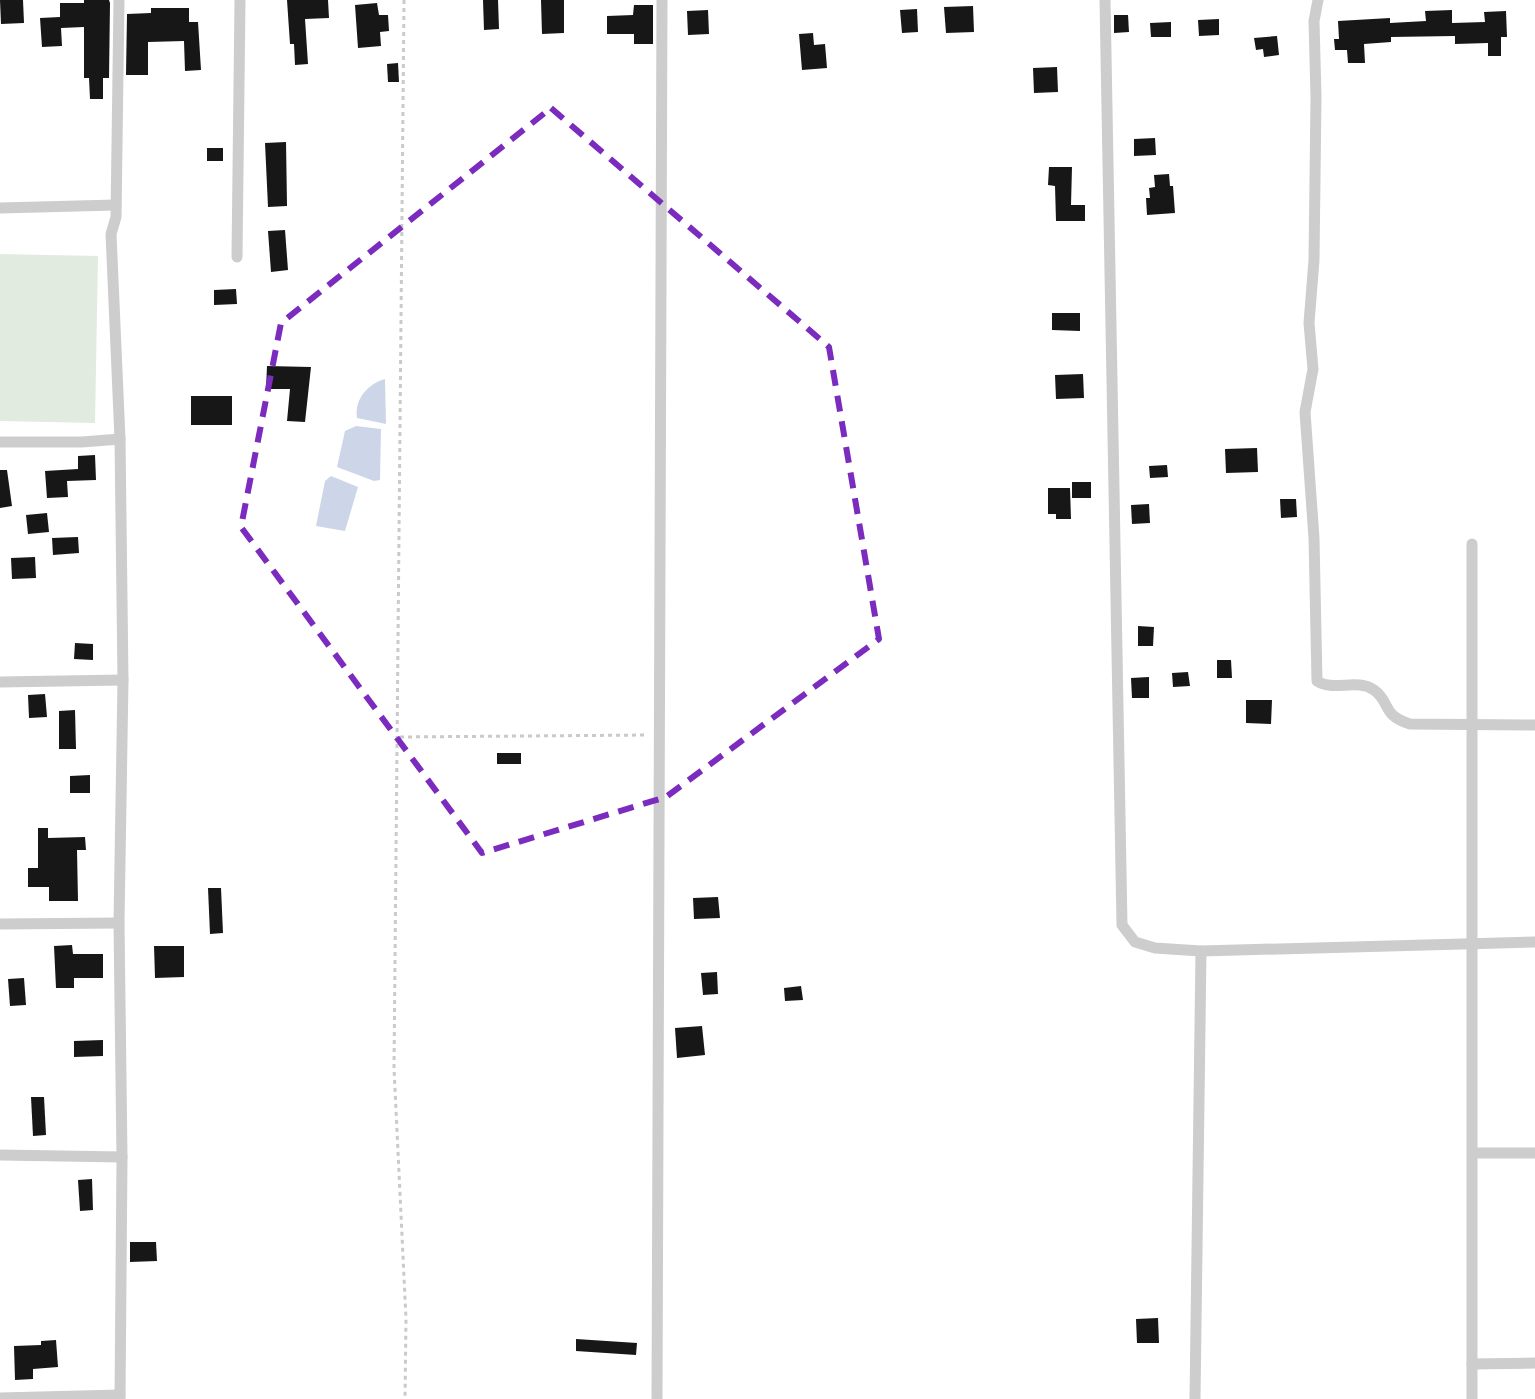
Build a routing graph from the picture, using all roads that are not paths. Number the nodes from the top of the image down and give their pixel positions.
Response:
1 (119, 0) edge
2 (240, 0) edge
3 (662, 0) edge
4 (1105, 0) edge
5 (1318, 0) edge
6 (116, 205) junction
7 (0, 208) edge
8 (237, 257) dead end
9 (120, 439) junction
10 (0, 442) edge
11 (1472, 544) dead end
12 (123, 680) junction
13 (0, 682) edge
14 (1471, 724) junction
15 (1535, 725) edge
16 (119, 923) junction
17 (0, 924) edge
18 (1535, 942) edge
19 (1472, 944) junction
20 (1201, 951) junction
21 (1473, 1153) junction
22 (1535, 1153) edge
23 (0, 1155) edge
24 (122, 1157) junction
25 (1535, 1363) edge
26 (1472, 1364) junction
27 (120, 1397) edge
28 (0, 1398) edge
29 (657, 1399) edge
30 (1195, 1399) edge
31 (1472, 1399) edge

1 - 6 street
2 - 8 street
3 - 29 street
4 - 20 street
5 - 14 street
6 - 7 street
6 - 9 street
9 - 10 street
9 - 12 street
11 - 14 street
12 - 13 street
12 - 16 street
14 - 15 street
14 - 19 street
16 - 17 street
16 - 24 street
18 - 19 street
19 - 20 street
19 - 21 street
20 - 30 street
21 - 22 street
21 - 26 street
23 - 24 street
24 - 27 street
25 - 26 street
26 - 31 street
27 - 28 street

